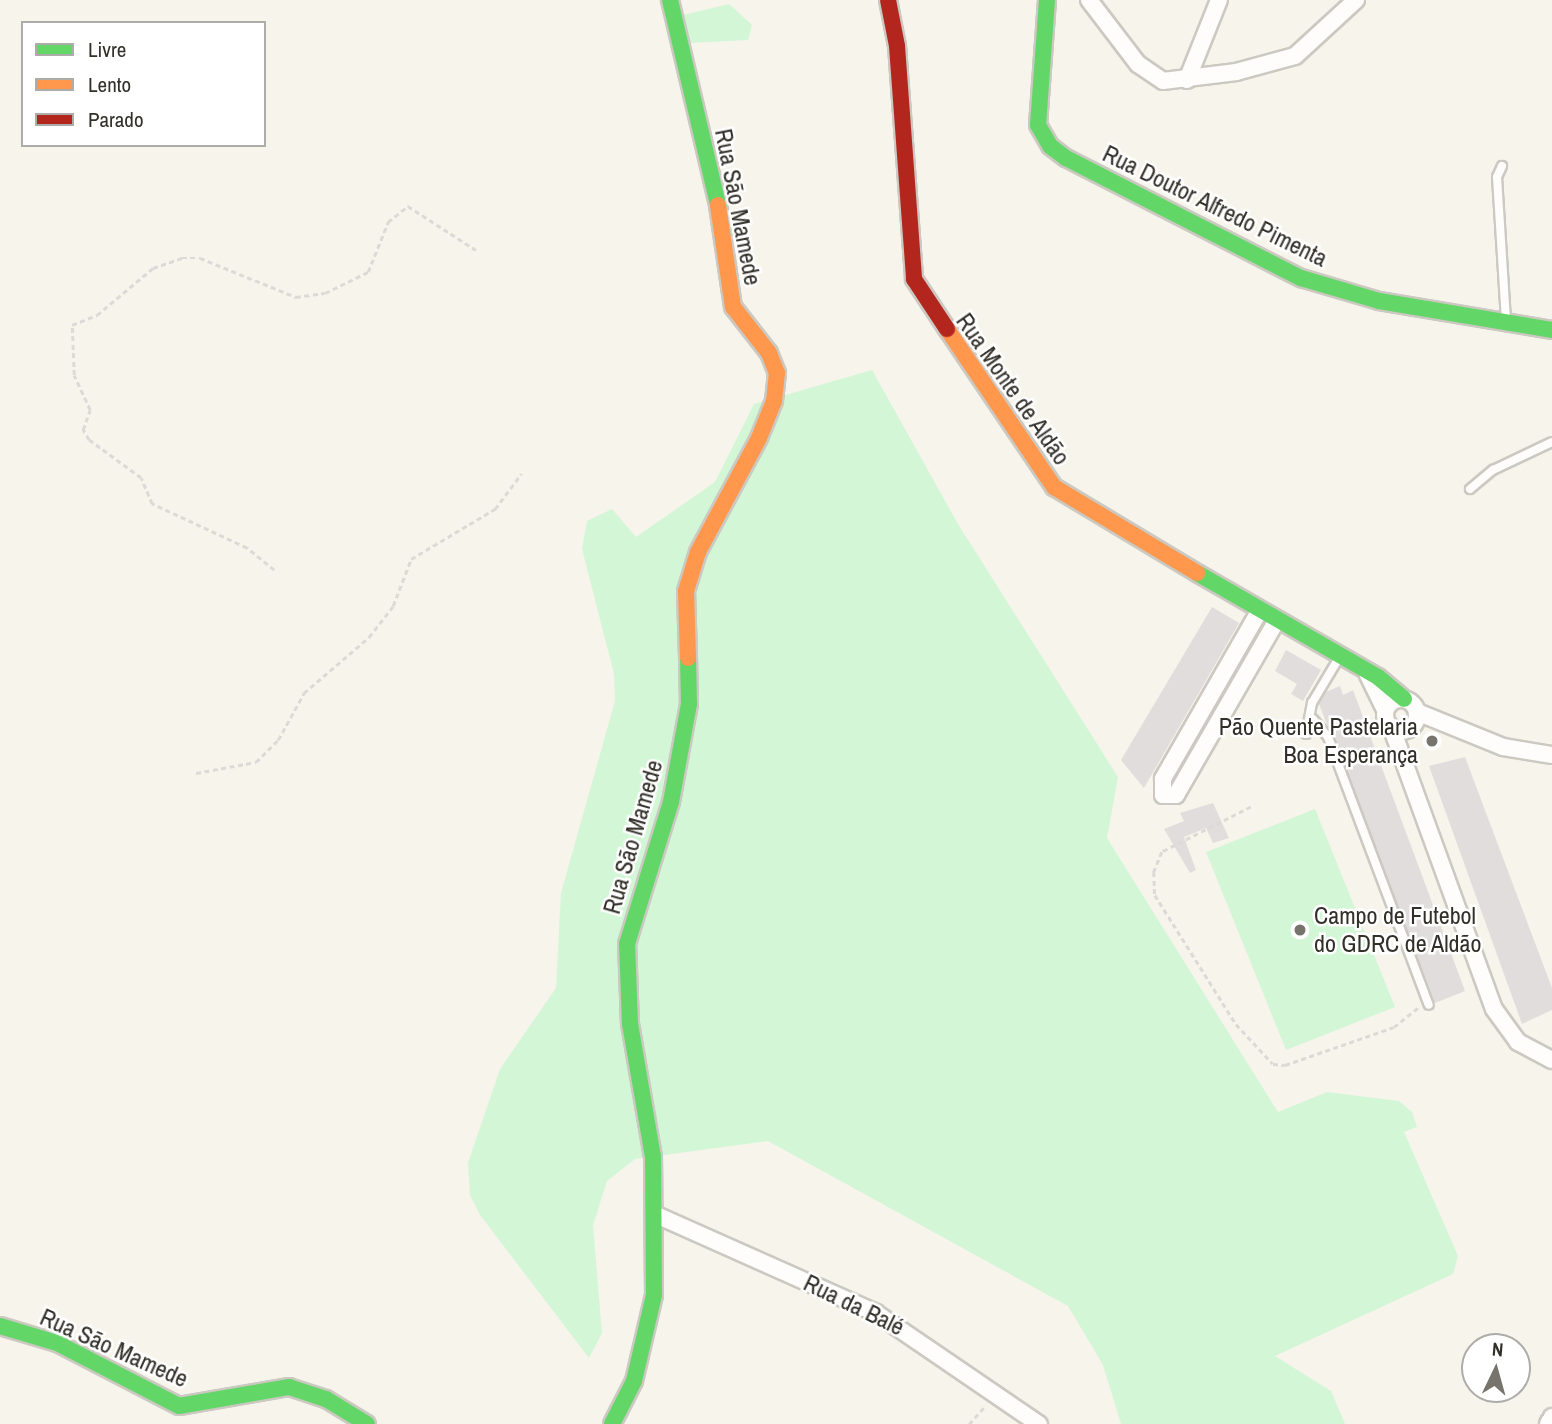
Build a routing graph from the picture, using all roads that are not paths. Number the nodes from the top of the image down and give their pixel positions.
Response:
1 (670, 0) edge
2 (888, 0) edge
3 (1047, 0) edge
4 (1089, 0) edge
5 (1219, 0) edge
6 (1356, 0) edge
7 (1188, 80) junction
8 (1502, 166) dead end
9 (1506, 320) junction
10 (1552, 330) edge
11 (1552, 442) edge
12 (1470, 489) dead end
13 (1261, 610) junction
14 (1277, 620) junction
15 (1339, 658) junction
16 (1368, 675) junction
17 (1404, 699) junction
18 (1385, 710) junction
19 (1417, 712) junction
20 (1313, 719) junction
21 (1392, 729) junction
22 (1306, 734) dead end
23 (1550, 760) edge
24 (1424, 1004) road end
25 (1552, 1060) edge
26 (654, 1214) junction
27 (0, 1326) edge
28 (1552, 1417) edge
29 (367, 1424) edge
30 (612, 1424) edge
31 (1039, 1424) edge
32 (1548, 1424) edge

1 - 26 street, Rua São Mamede
2 - 13 street, Rua Monte de Aldão
3 - 9 street, Rua Doutor Alfredo Pimenta
4 - 7 street
5 - 7 street
6 - 7 street
8 - 9 lane
9 - 10 street, Rua Doutor Alfredo Pimenta
11 - 12 lane
13 - 14 street, Rua Monte de Aldão
13 - 14 street
14 - 15 street, Rua Monte de Aldão
15 - 16 street, Rua Monte de Aldão
15 - 20 lane
16 - 17 street, Rua Monte de Aldão
16 - 18 street
17 - 18 street
17 - 19 street
18 - 21 street
19 - 21 street
19 - 23 street
20 - 22 lane
20 - 24 lane
21 - 25 street
26 - 30 street, Rua São Mamede
26 - 31 street, Rua da Balé
27 - 29 street, Rua São Mamede
28 - 32 street

